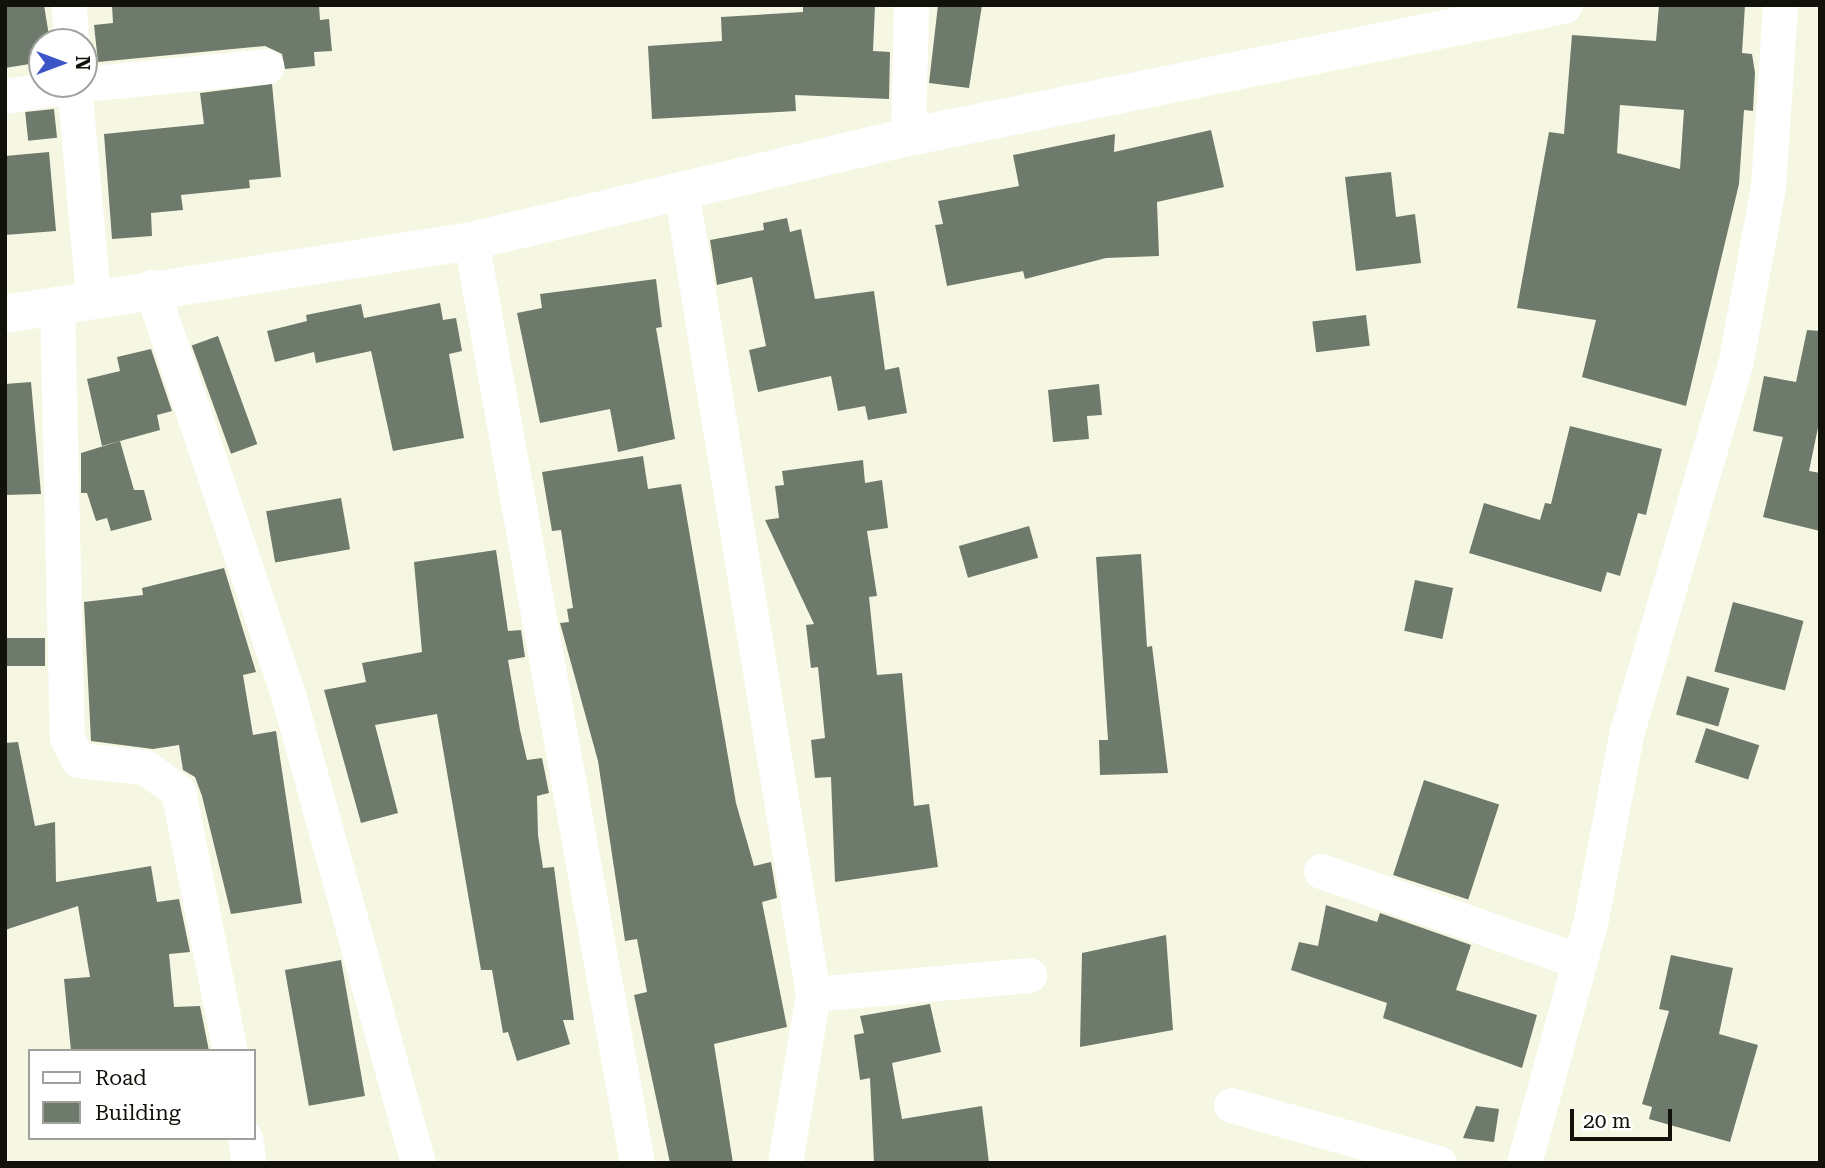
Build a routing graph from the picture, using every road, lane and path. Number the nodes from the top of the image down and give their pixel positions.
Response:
1 (69, 5) edge
2 (911, 5) edge
3 (1564, 5) edge
4 (1780, 5) edge
5 (70, 28) edge
6 (266, 66) dead end
7 (98, 83) edge
8 (28, 92) edge
9 (5, 96) edge
10 (74, 98) edge
11 (908, 137) junction
12 (682, 196) junction
13 (471, 241) junction
14 (151, 287) junction
15 (75, 302) junction
16 (5, 314) edge
17 (1321, 871) dead end
18 (1580, 961) junction
19 (1029, 975) dead end
20 (813, 994) junction
21 (230, 1049) edge
22 (1231, 1105) dead end
23 (245, 1140) edge
24 (249, 1163) edge
25 (418, 1163) edge
26 (637, 1163) edge
27 (785, 1163) edge
28 (1439, 1163) edge
29 (1524, 1163) edge

1 - 5 street
2 - 11 street
3 - 11 main road
4 - 18 street
6 - 7 street
8 - 9 street
10 - 15 street
11 - 12 main road
12 - 13 main road
12 - 20 street
13 - 14 main road
13 - 26 street
14 - 15 main road
14 - 25 street
15 - 16 main road
15 - 21 street
17 - 18 street
18 - 29 street
19 - 20 street
20 - 27 street
22 - 28 street
23 - 24 street

